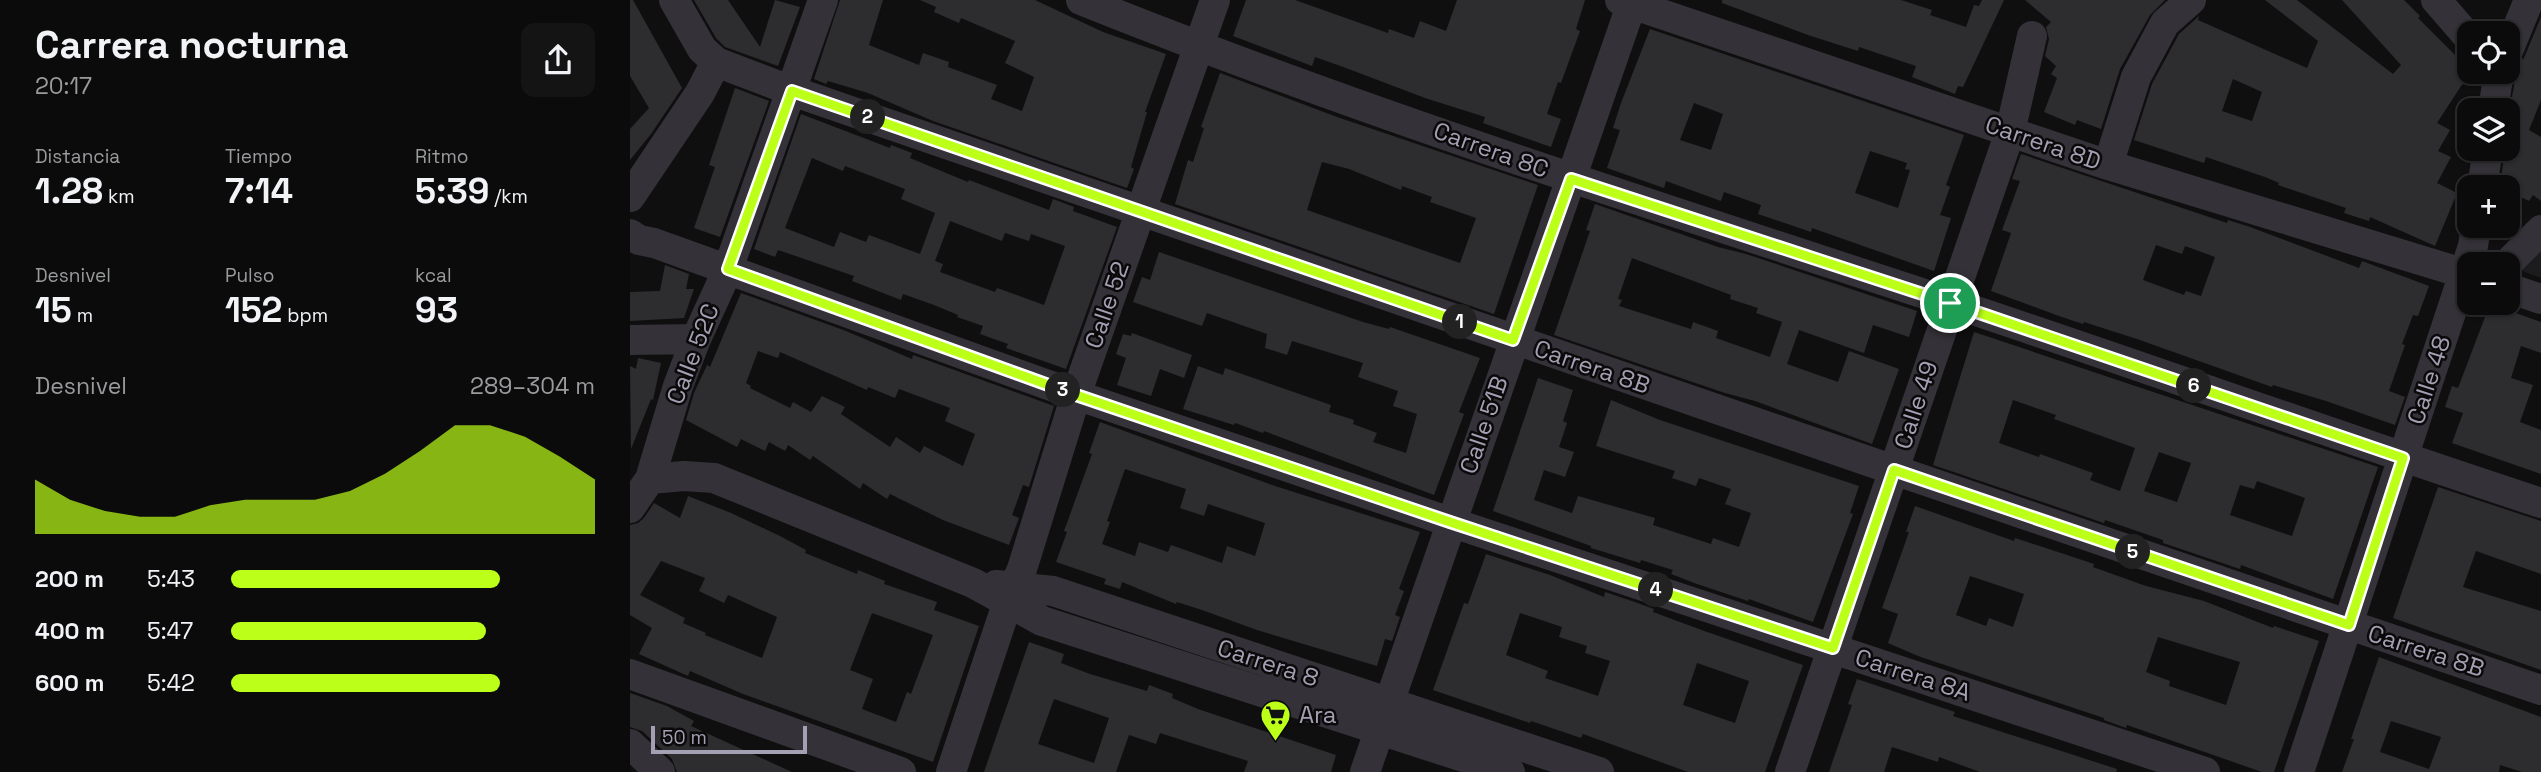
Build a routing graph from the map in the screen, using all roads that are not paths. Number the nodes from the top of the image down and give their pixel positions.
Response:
1 (674, 0) edge
2 (823, 0) edge
3 (1081, 0) edge
4 (1215, 0) edge
5 (2191, 0) edge
6 (2436, 0) edge
7 (2529, 0) edge
8 (1628, 1) edge
9 (2520, 22) edge
10 (2457, 24) edge
11 (2032, 36) dead end
12 (1199, 47) junction
13 (716, 62) junction
14 (792, 91) junction
15 (2010, 132) junction
16 (2108, 165) junction
17 (1571, 179) junction
18 (630, 197) edge
19 (1140, 211) junction
20 (2541, 230) edge
21 (630, 234) edge
22 (2519, 252) edge
23 (728, 269) junction
24 (2457, 271) edge
25 (2520, 292) edge
26 (2541, 299) edge
27 (2457, 300) edge
28 (1950, 303) junction
29 (696, 339) junction
30 (630, 340) edge
31 (1513, 340) junction
32 (1076, 395) junction
33 (2403, 458) junction
34 (1894, 470) junction
35 (650, 479) junction
36 (2541, 503) edge
37 (630, 508) edge
38 (1450, 522) junction
39 (1011, 595) junction
40 (2349, 625) junction
41 (1833, 648) junction
42 (630, 674) edge
43 (2541, 690) edge
44 (1384, 716) junction
45 (630, 744) edge
46 (660, 772) edge
47 (901, 772) edge
48 (951, 772) edge
49 (1365, 772) edge
50 (1510, 772) edge
51 (1599, 772) edge
52 (1790, 772) edge
53 (2205, 772) edge
54 (2300, 772) edge

1 - 13 street, Carrera 8B
2 - 14 street, Calle 52C
3 - 12 street, Carrera 8C
4 - 12 street, Calle 52
5 - 16 street
6 - 10 street
7 - 9 street
8 - 15 street, Carrera 8D
8 - 17 street, Calle 51B
11 - 15 street, Calle 49
12 - 17 street, Carrera 8C
12 - 19 street, Calle 52
13 - 14 street, Carrera 8B
13 - 18 street
14 - 19 street, Carrera 8B
14 - 23 street, Calle 52C
15 - 16 street, Carrera 8D
15 - 28 street, Calle 49
16 - 24 street, Carrera 8D
17 - 28 street, Carrera 8C
17 - 31 street, Calle 51B
19 - 31 street, Carrera 8B
19 - 32 street, Calle 52
20 - 22 street
21 - 23 street, Carrera 8A
23 - 29 street, Calle 52C
23 - 32 street, Carrera 8A
25 - 26 street
27 - 33 street, Calle 48
28 - 33 street, Carrera 8C
28 - 34 street, Calle 49
29 - 30 street
29 - 35 street, Calle 52C
31 - 34 street, Carrera 8B
31 - 38 street, Calle 51B
32 - 38 street, Carrera 8A
32 - 39 street, Calle 52
33 - 36 street, Carrera 8C
33 - 40 street, Calle 48
34 - 40 street, Carrera 8B
34 - 41 street, Calle 49
35 - 37 street, Calle 52C
35 - 39 street, Carrera 8
38 - 41 street, Carrera 8A
38 - 44 street, Calle 51B
39 - 44 street, Carrera 8
39 - 48 street, Calle 52
40 - 43 street, Carrera 8B
40 - 54 street, Calle 48
41 - 52 street, Calle 49
41 - 53 street, Carrera 8A
42 - 47 street
44 - 49 street, Calle 51B
44 - 50 street, Carrera 8
44 - 51 street, Carrera 8
45 - 46 street

